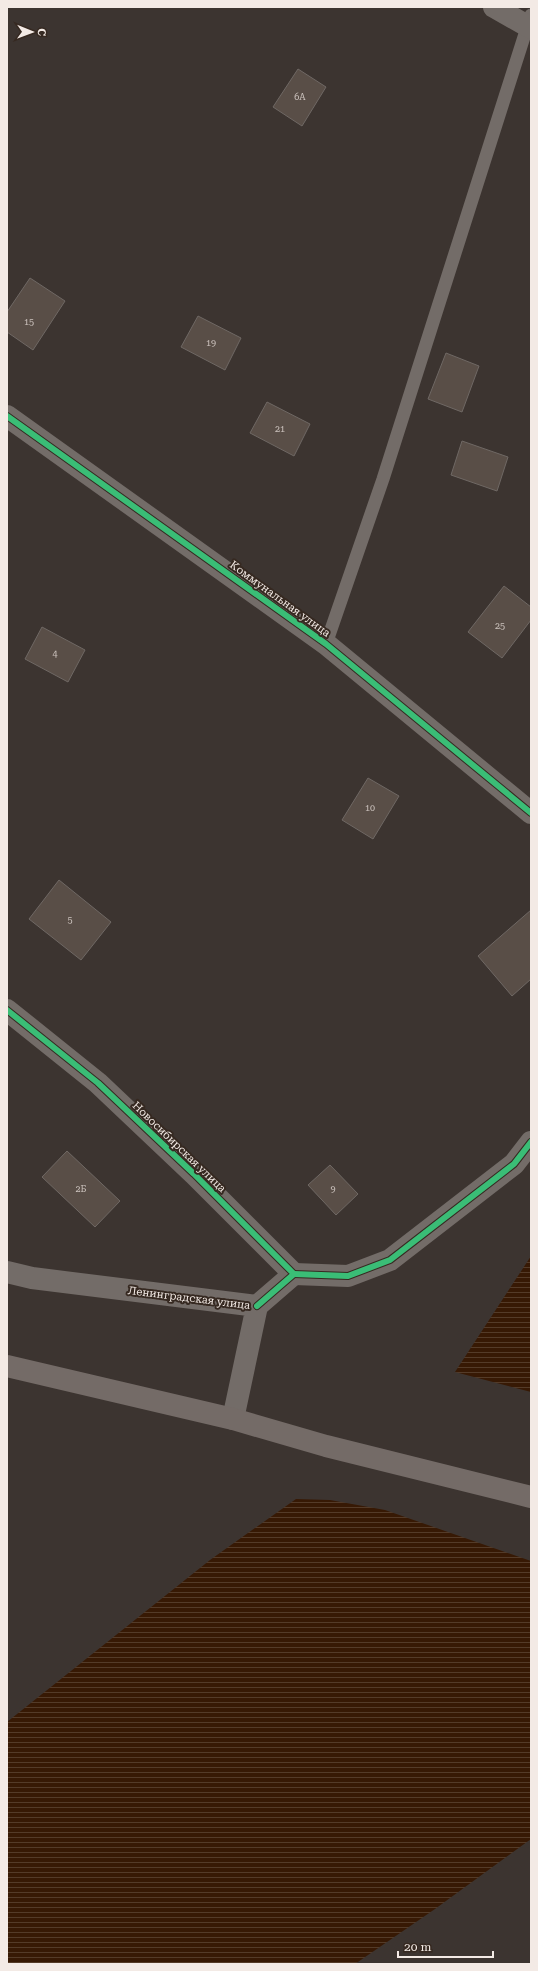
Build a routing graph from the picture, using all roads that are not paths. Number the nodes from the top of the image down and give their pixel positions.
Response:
1 (494, 7) edge
2 (530, 23) edge
3 (7, 416) edge
4 (326, 644) junction
5 (531, 813) edge
6 (7, 1010) edge
7 (531, 1142) edge
8 (7, 1272) edge
9 (294, 1274) junction
10 (257, 1306) junction
11 (7, 1366) edge
12 (233, 1419) junction
13 (531, 1497) edge

1 - 2 street
2 - 4 lane
3 - 4 street, Коммунальная улица
4 - 5 street, Коммунальная улица
6 - 9 street, Новосибирская улица
7 - 9 street
8 - 10 street, Ленинградская улица
9 - 10 street
10 - 12 street, Ленинградская улица
11 - 12 main road
12 - 13 main road

